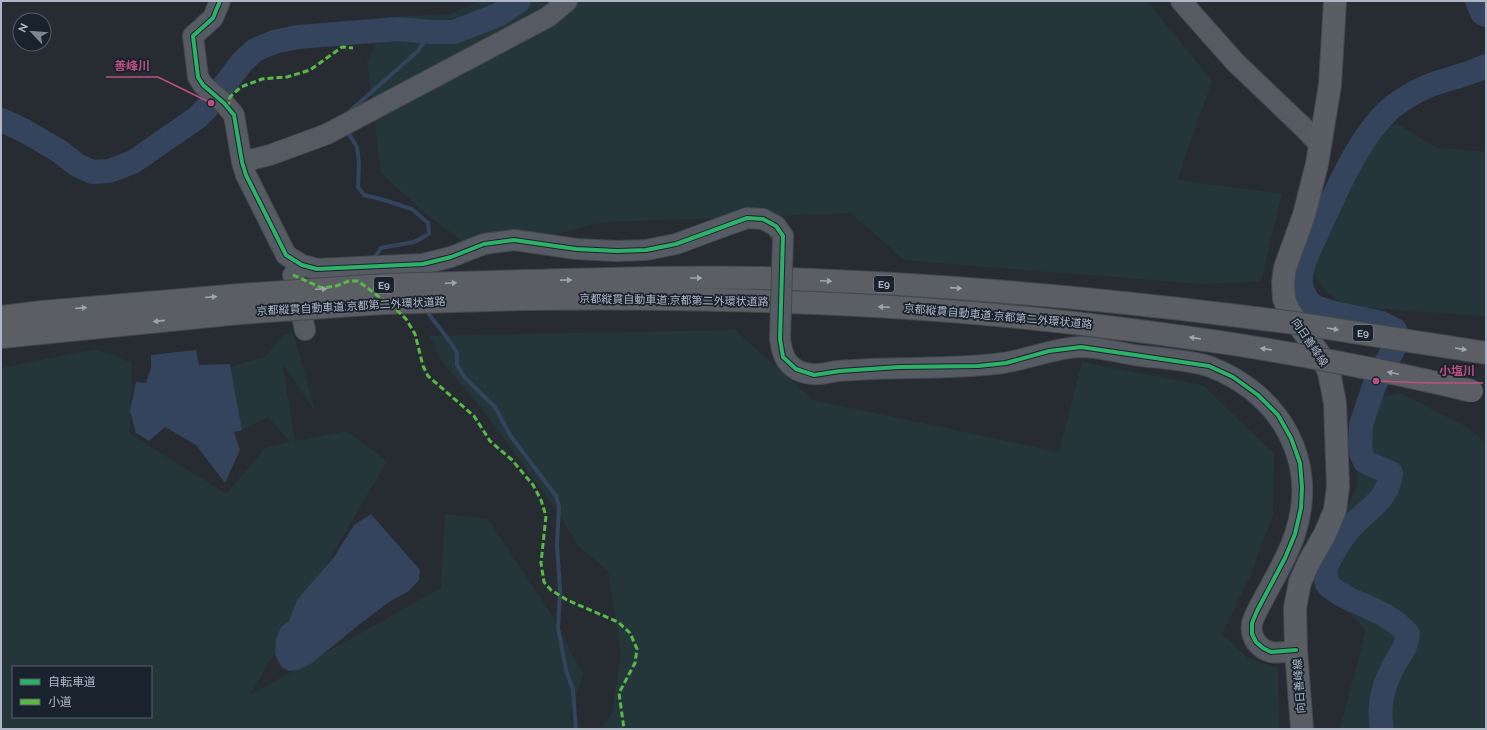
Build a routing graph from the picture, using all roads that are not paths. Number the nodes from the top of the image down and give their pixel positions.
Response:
1 (220, 1) edge
2 (567, 1) edge
3 (1181, 1) edge
4 (1334, 1) edge
5 (1319, 144) junction
6 (242, 162) junction
7 (302, 265) junction
8 (527, 290) junction
9 (1, 317) edge
10 (42, 322) junction
11 (305, 330) dead end
12 (1, 338) edge
13 (1486, 353) edge
14 (1479, 393) edge
15 (1296, 650) junction
16 (1302, 729) edge

1 - 6 street
2 - 6 street
3 - 5 street
4 - 5 main road, 向日善峰線
5 - 15 main road, 向日善峰線
6 - 7 street
7 - 11 street
7 - 15 street, bridge
8 - 10 highway, 京都縦貫自動車道;京都第二外環状道路 / E9, bridge
8 -> 13 highway, 京都縦貫自動車道;京都第二外環状道路 / E9, bridge
14 -> 8 highway, 京都縦貫自動車道;京都第二外環状道路 / E9, bridge
9 - 10 highway, 京都縦貫自動車道;京都第二外環状道路 / E9
10 - 12 highway, 京都縦貫自動車道;京都第二外環状道路 / E9
15 - 16 main road, 向日善峰線

